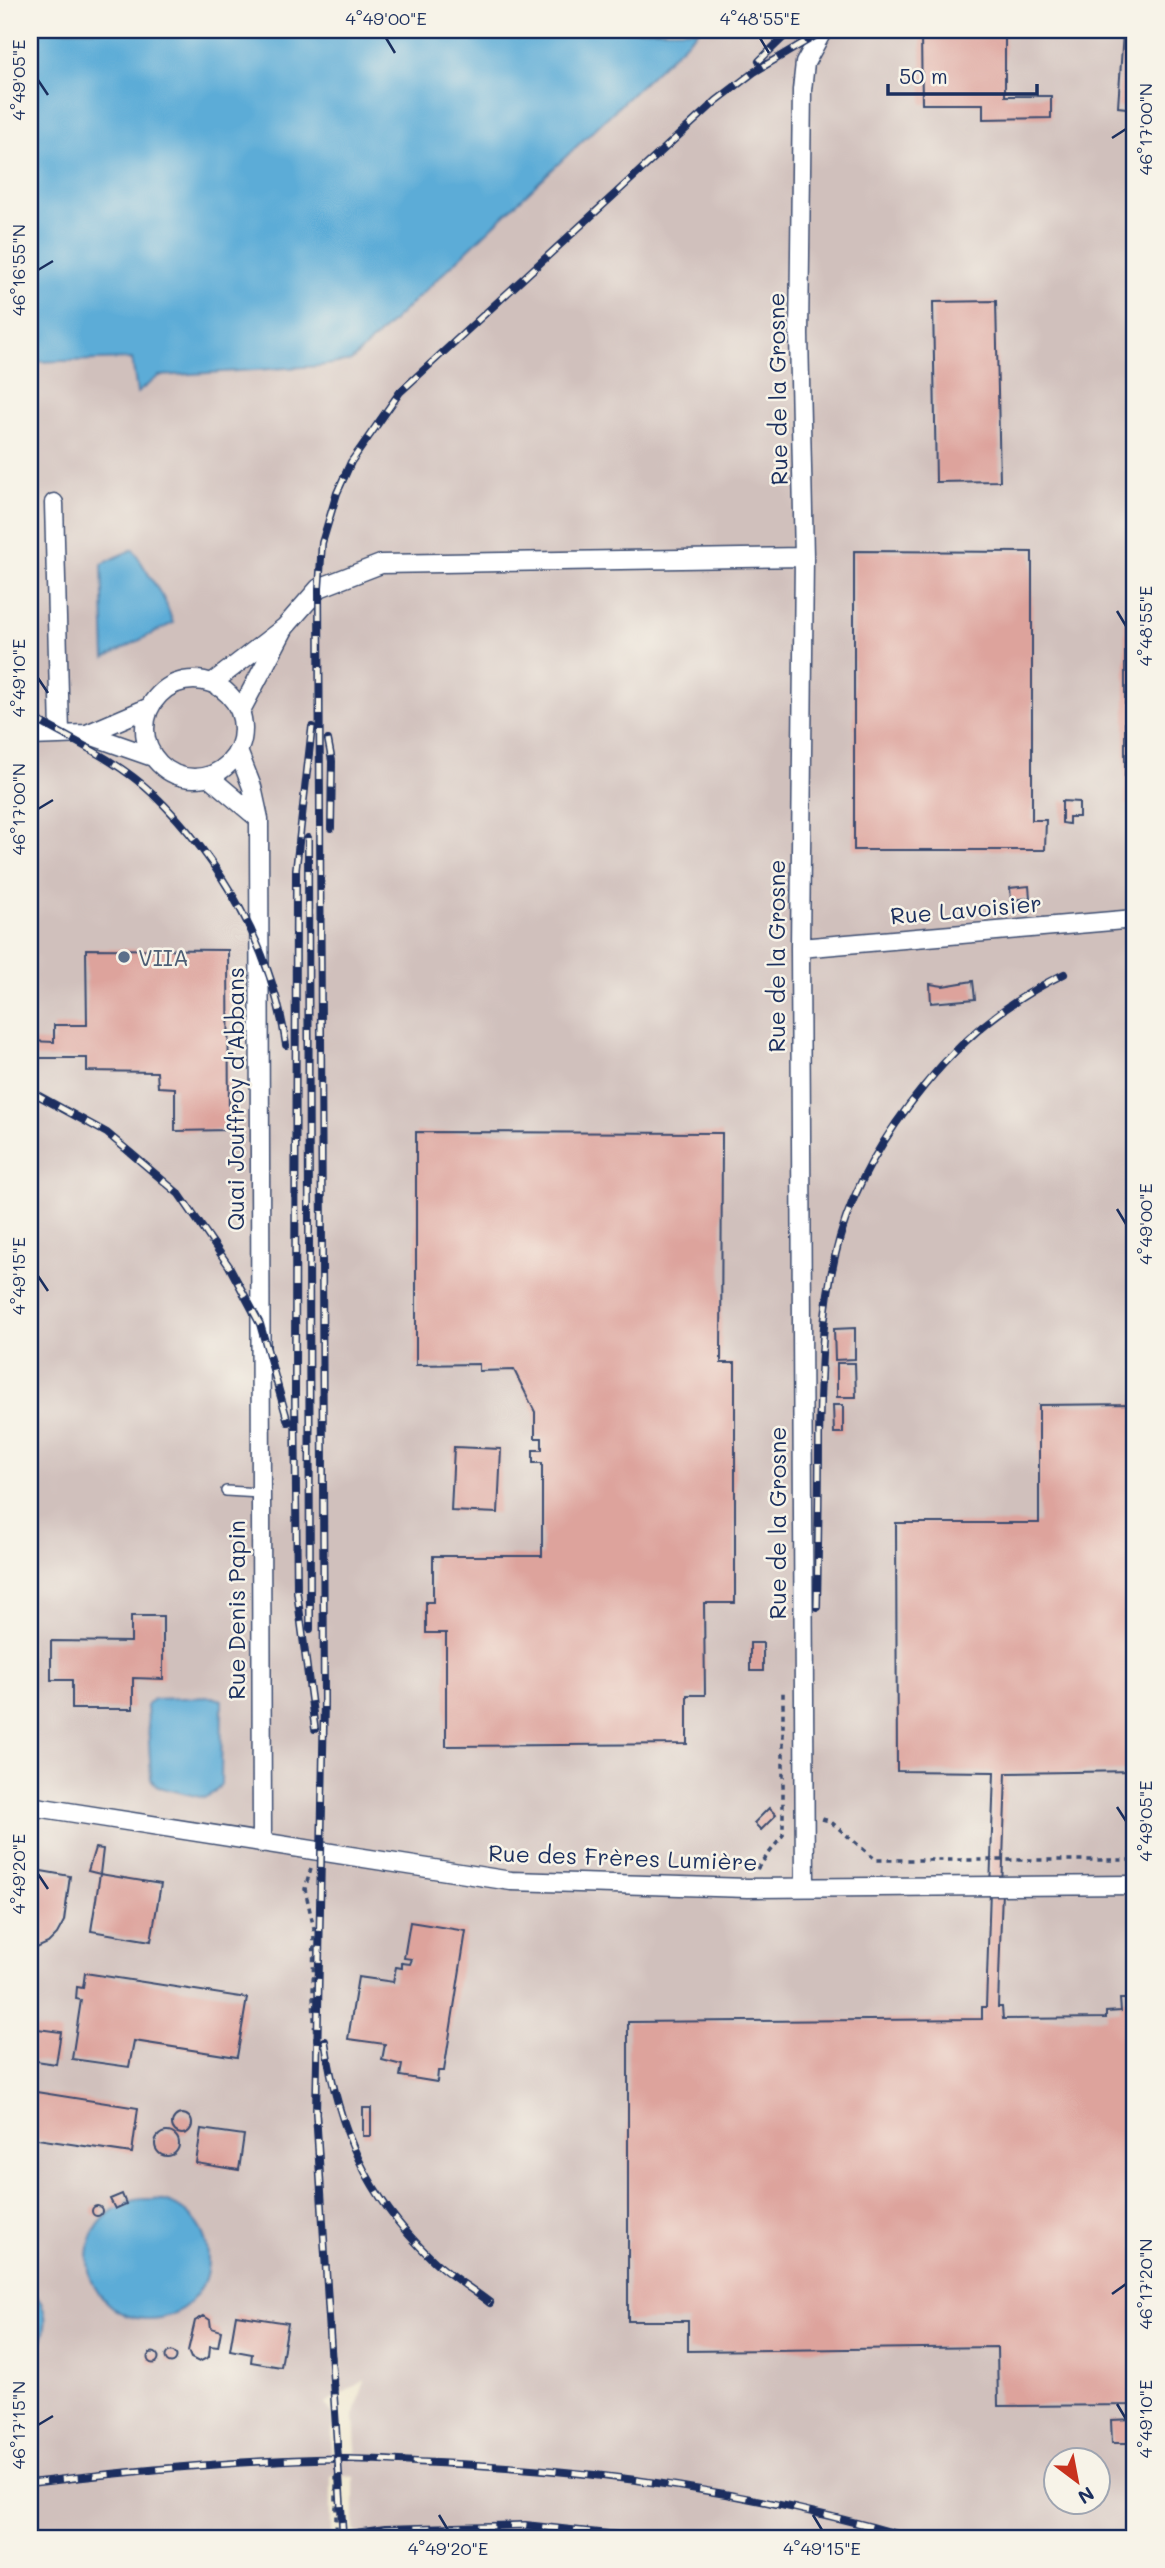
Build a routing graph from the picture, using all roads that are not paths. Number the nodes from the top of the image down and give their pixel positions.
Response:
1 (823, 30) edge
2 (54, 503) dead end
3 (804, 557) junction
4 (285, 626) junction
5 (212, 683) junction
6 (150, 707) junction
7 (240, 712) junction
8 (60, 733) junction
9 (87, 734) junction
10 (30, 736) edge
11 (238, 751) junction
12 (153, 757) junction
13 (208, 776) junction
14 (258, 820) junction
15 (1135, 919) edge
16 (800, 948) junction
17 (260, 1378) joint
18 (226, 1491) dead end
19 (260, 1493) junction
20 (30, 1806) edge
21 (262, 1843) junction
22 (1135, 1885) edge
23 (804, 1886) junction

1 - 3 street, Rue de la Grosne
2 - 8 street
3 - 4 street
3 - 16 street, Rue de la Grosne
4 - 5 street
4 - 7 street
5 - 6 street
5 - 7 street
6 - 9 street
6 - 12 street
7 - 11 street
8 - 9 street
8 - 10 street
9 - 12 street
11 - 13 street
11 - 14 street, Quai Jouffroy d'Abbans
12 - 13 street
13 - 14 street
14 - 17 street, Quai Jouffroy d'Abbans
15 - 16 street, Rue Lavoisier
16 - 23 street, Rue de la Grosne
17 - 19 street, Rue Denis Papin
18 - 19 lane
19 - 21 street, Rue Denis Papin
20 - 21 street, Rue des Frères Lumière
21 - 23 street, Rue des Frères Lumière
22 - 23 street, Rue des Frères Lumière

